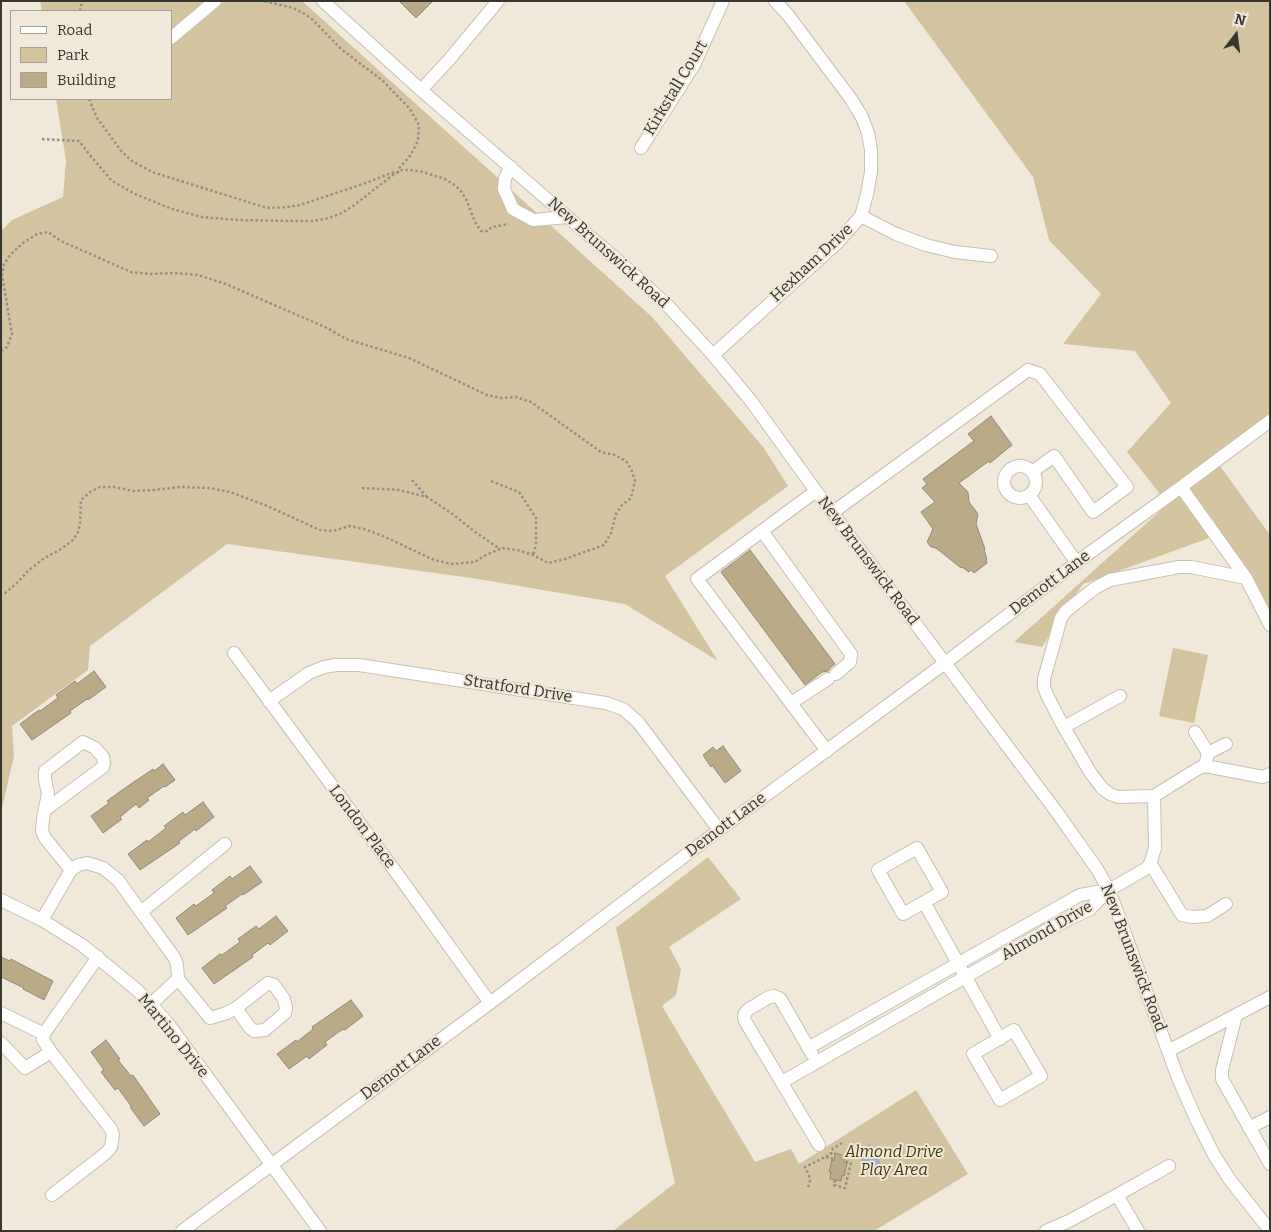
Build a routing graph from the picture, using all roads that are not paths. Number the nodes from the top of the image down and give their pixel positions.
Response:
1 (215, 1) edge
2 (323, 1) edge
3 (498, 1) edge
4 (722, 1) edge
5 (775, 1) edge
6 (172, 37) edge
7 (421, 90) junction
8 (641, 148) dead end
9 (511, 167) junction
10 (861, 216) junction
11 (568, 217) junction
12 (991, 256) dead end
13 (713, 354) junction
14 (1270, 421) edge
15 (1032, 472) junction
16 (1181, 487) junction
17 (816, 491) junction
18 (1029, 495) junction
19 (832, 513) junction
20 (762, 531) junction
21 (1077, 563) junction
22 (1246, 578) junction
23 (1270, 625) edge
24 (234, 653) dead end
25 (945, 663) junction
26 (1120, 696) dead end
27 (269, 702) junction
28 (791, 704) junction
29 (1064, 727) junction
30 (1195, 732) dead end
31 (1226, 744) dead end
32 (827, 751) junction
33 (1208, 753) junction
34 (1205, 766) junction
35 (1270, 774) edge
36 (1154, 796) junction
37 (45, 810) junction
38 (719, 830) junction
39 (225, 844) dead end
40 (1150, 863) junction
41 (71, 870) junction
42 (1108, 890) junction
43 (1, 900) edge
44 (924, 902) junction
45 (1226, 904) dead end
46 (140, 912) junction
47 (42, 920) junction
48 (98, 957) junction
49 (958, 964) junction
50 (965, 978) junction
51 (178, 980) junction
52 (1270, 997) edge
53 (490, 1003) junction
54 (151, 1004) junction
55 (236, 1008) dead end
56 (1, 1014) edge
57 (1236, 1015) junction
58 (44, 1034) junction
59 (1000, 1039) junction
60 (1, 1043) edge
61 (808, 1048) junction
62 (1168, 1051) junction
63 (51, 1052) junction
64 (816, 1063) junction
65 (782, 1082) junction
66 (1270, 1117) edge
67 (1249, 1128) junction
68 (819, 1145) dead end
69 (272, 1164) junction
70 (1270, 1164) edge
71 (1169, 1166) dead end
72 (52, 1195) dead end
73 (1117, 1195) junction
74 (1270, 1228) edge
75 (182, 1231) edge
76 (320, 1231) edge
77 (1046, 1231) edge
78 (1138, 1231) edge

1 - 6 street
2 - 7 street, New Brunswick Road
3 - 7 street
4 - 8 street, Kirkstall Court
5 - 10 street, Hexham Drive
7 - 9 street, New Brunswick Road
9 - 11 street, New Brunswick Road
9 - 11 street
10 - 12 street
10 - 13 street, Hexham Drive
11 - 13 street, New Brunswick Road
13 - 17 street, New Brunswick Road
14 - 16 street, Demott Lane
15 - 18 street
15 - 18 street
15 - 19 street
16 - 21 street, Demott Lane
16 - 22 street
17 - 19 street, New Brunswick Road
17 - 20 street
18 - 21 street
19 - 25 street, New Brunswick Road
20 - 28 street
20 - 28 street
21 - 25 street, Demott Lane
22 - 23 street
22 - 29 street
24 - 27 street, London Place
25 - 32 street, Demott Lane
25 - 42 street, New Brunswick Road
26 - 29 street
27 - 38 street, Stratford Drive
27 - 53 street, London Place
28 - 32 street
29 - 36 street
30 - 33 street
31 - 33 street
32 - 38 street, Demott Lane
33 - 34 street
34 - 35 street
34 - 36 street
36 - 40 street
37 - 37 street
37 - 41 street
38 - 53 street, Demott Lane
39 - 46 street
40 - 42 street
40 - 45 street
41 - 46 street
41 - 47 street
42 - 49 street, Almond Drive
42 - 50 street, Almond Drive
42 - 62 street, New Brunswick Road
43 - 47 street, Martino Drive
44 - 44 street
44 - 49 street
46 - 51 street
47 - 48 street, Martino Drive
48 - 54 street, Martino Drive
48 - 58 street
49 - 50 street
49 - 61 street, Almond Drive
50 - 59 street
50 - 64 street, Almond Drive
51 - 54 street
51 - 55 street
52 - 57 street
53 - 69 street, Demott Lane
54 - 69 street, Martino Drive
56 - 58 street
57 - 62 street
57 - 67 street
58 - 63 street
59 - 59 street
60 - 63 street
61 - 64 street
61 - 65 street
62 - 74 street, New Brunswick Road
63 - 72 street
64 - 65 street, Almond Drive
65 - 68 street
66 - 67 street
67 - 70 street
69 - 75 street, Demott Lane
69 - 76 street, Martino Drive
71 - 73 street
73 - 77 street
73 - 78 street

